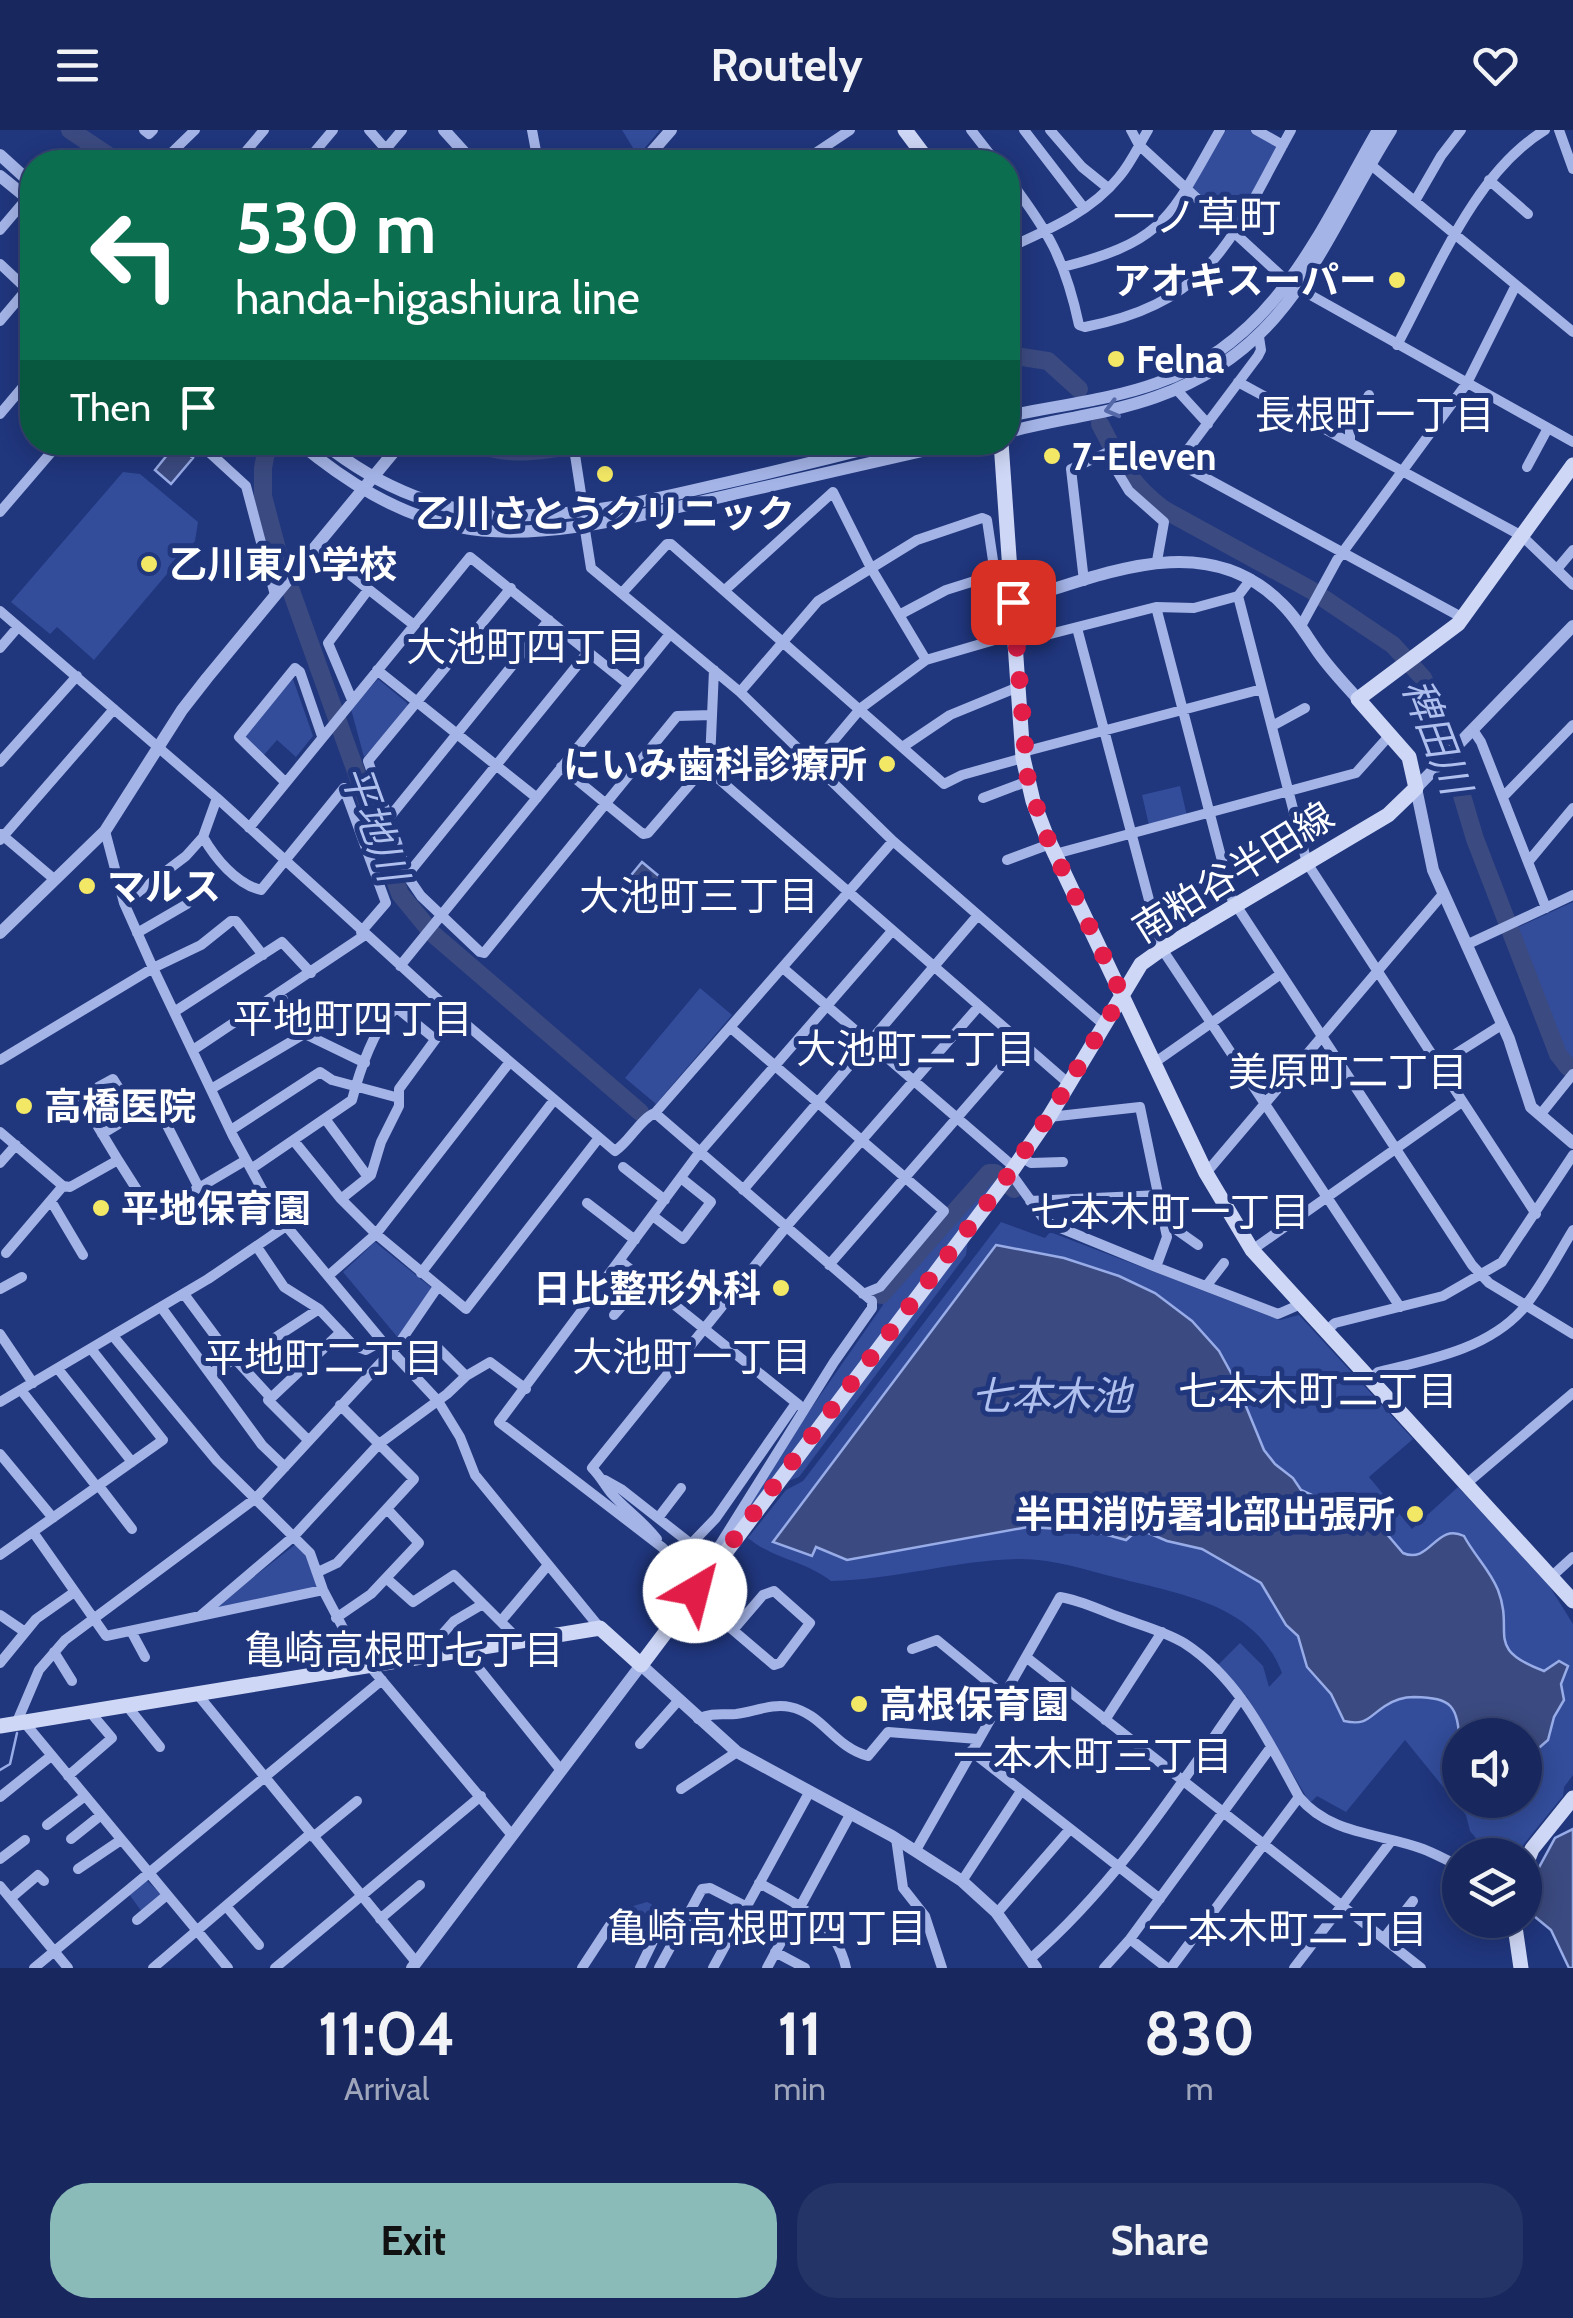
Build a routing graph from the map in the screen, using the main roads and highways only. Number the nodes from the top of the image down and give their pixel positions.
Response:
1 (1001, 455) edge
2 (1573, 465) edge
3 (1122, 995) junction
4 (1573, 1601) edge
5 (13, 1724) edge
6 (1573, 1798) edge
7 (1541, 1838) edge
8 (1517, 1938) edge
9 (1521, 1968) edge

1 - 3 main road
2 - 3 main road, 南粕谷半田線
3 - 4 main road
3 - 5 main road, 南粕谷半田線
6 - 7 main road
8 - 9 main road

